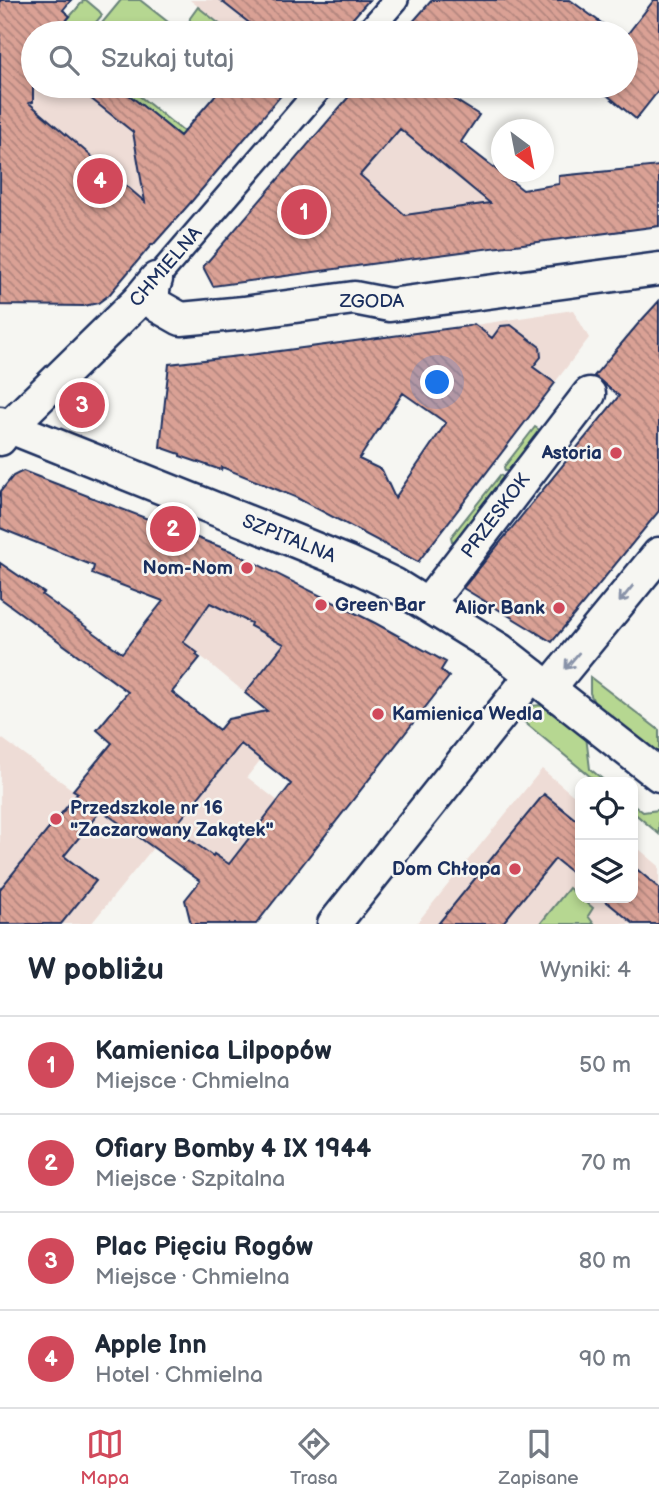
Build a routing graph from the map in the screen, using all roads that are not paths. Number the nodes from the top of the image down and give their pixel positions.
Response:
1 (396, 0) edge
2 (378, 21) edge
3 (312, 98) edge
4 (659, 269) edge
5 (156, 279) junction
6 (589, 394) dead end
7 (3, 430) edge
8 (659, 554) edge
9 (428, 604) junction
10 (541, 681) junction
11 (659, 775) edge
12 (334, 924) edge

1 - 2 street
3 - 5 street, CHMIELNA
4 - 5 street, ZGODA
5 - 7 street, CHMIELNA
6 - 9 street, PRZESKOK
7 - 9 street, SZPITALNA
8 -> 10 street
9 - 10 street, SZPITALNA
10 - 11 street, SZPITALNA
10 - 12 street

